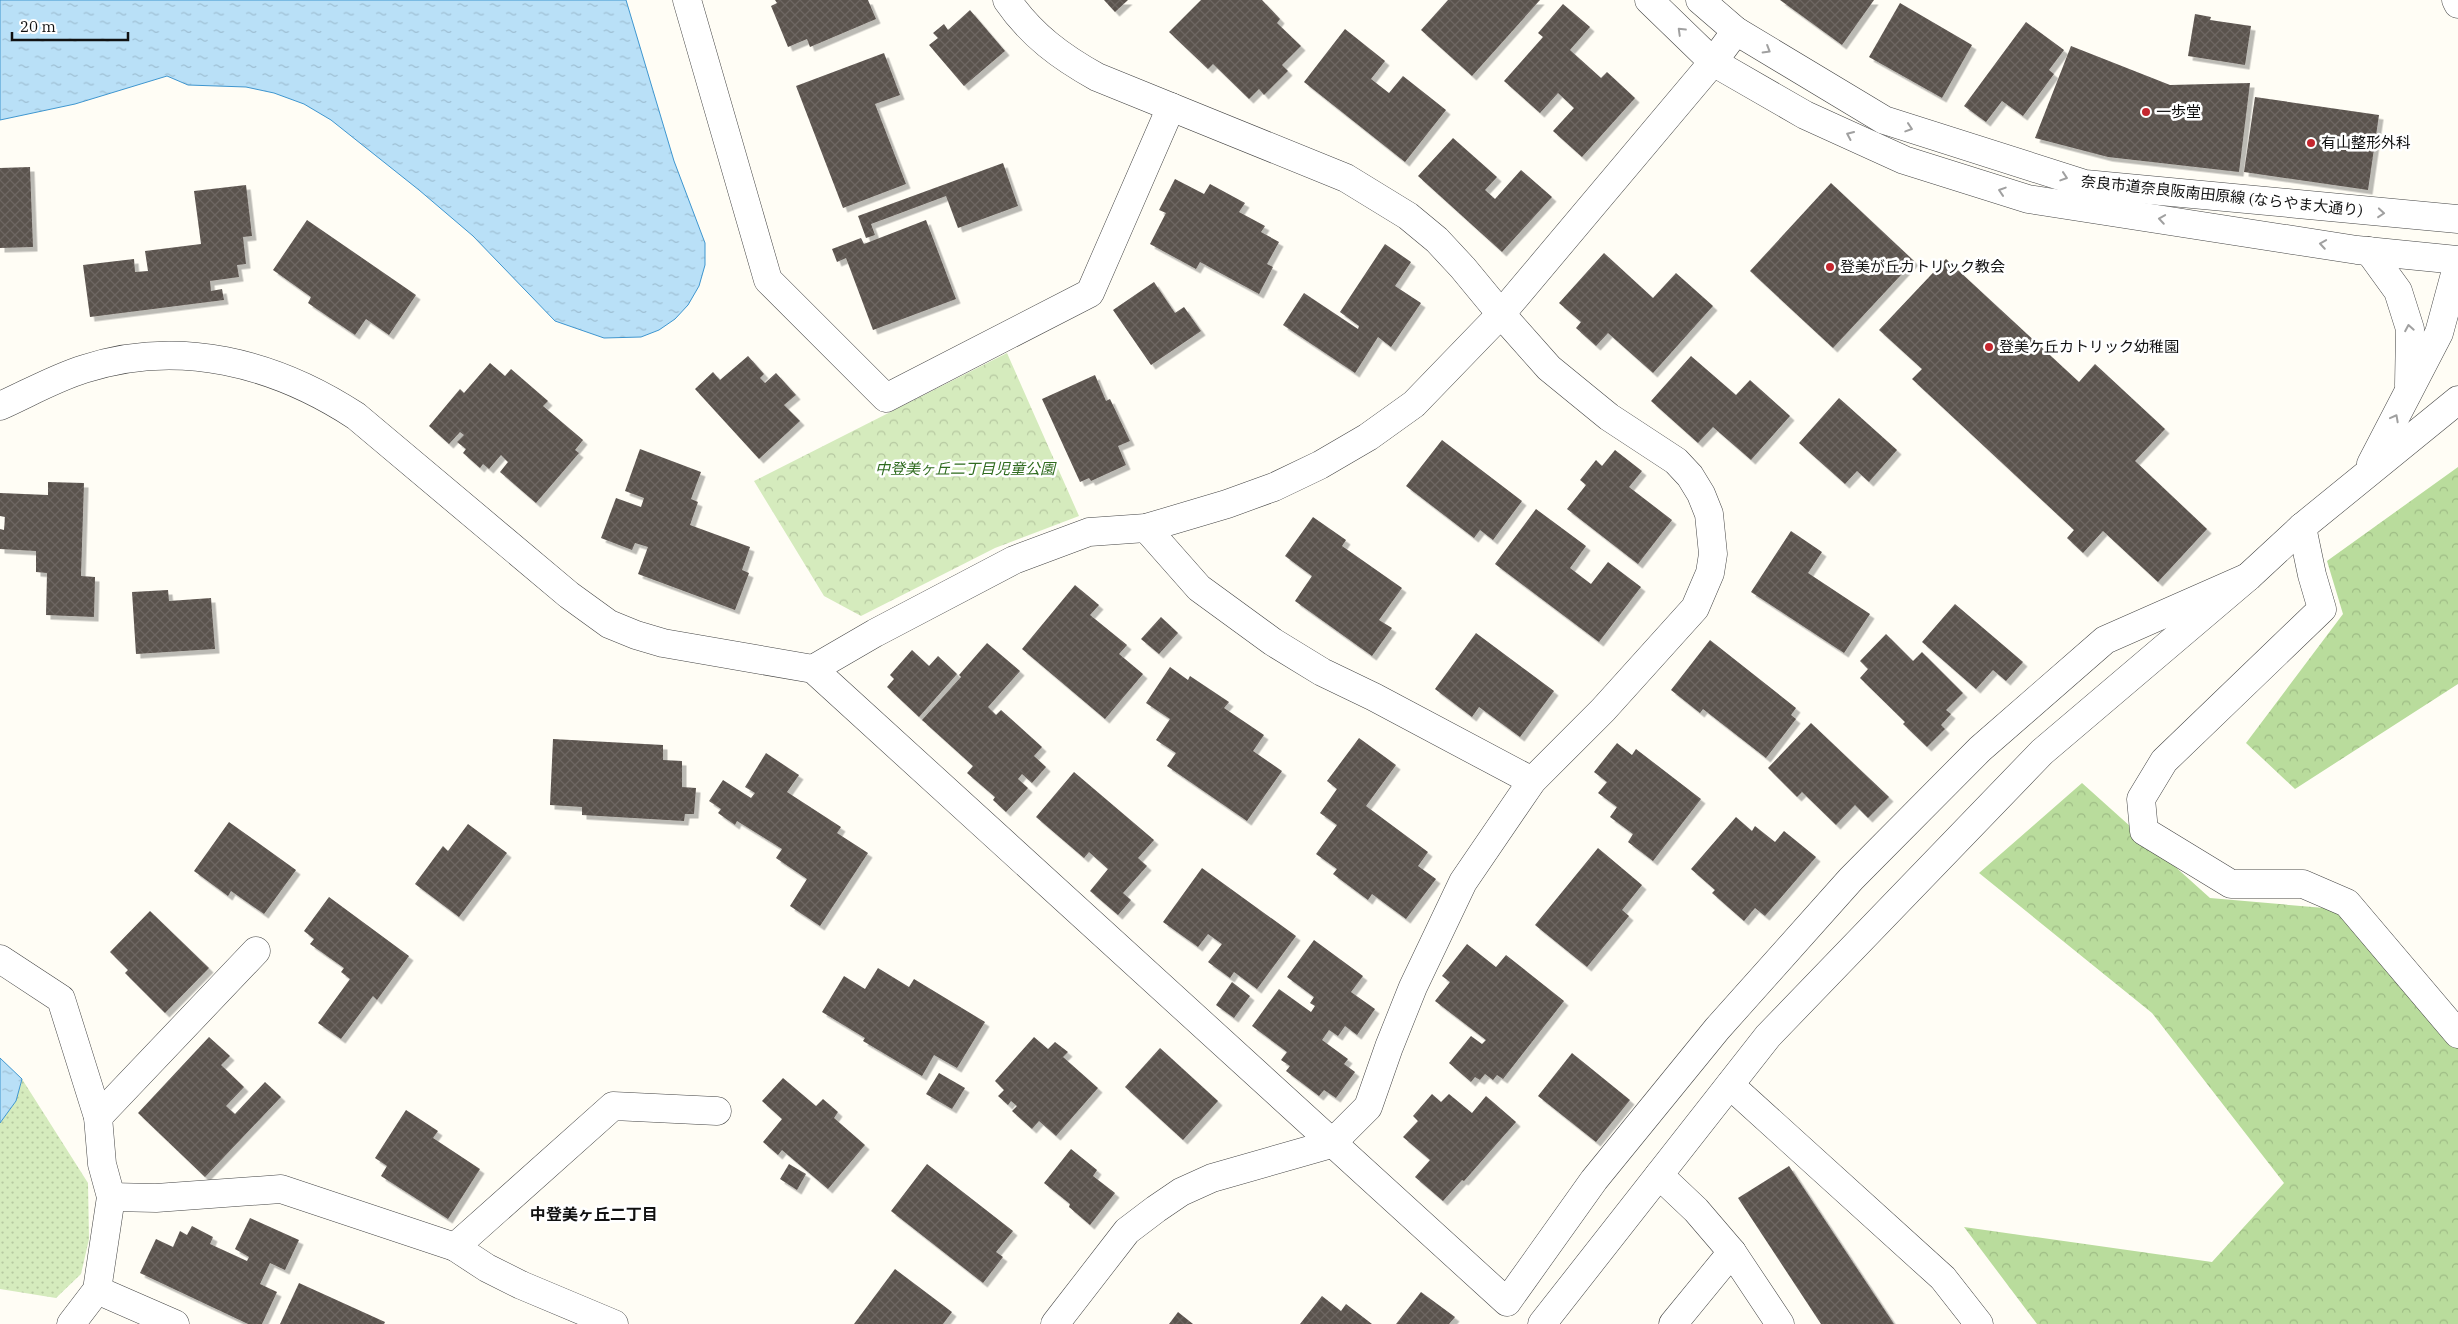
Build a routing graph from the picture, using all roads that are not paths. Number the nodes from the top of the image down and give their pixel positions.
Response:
1 (686, 0) edge
2 (1007, 0) edge
3 (1649, 0) edge
4 (1700, 0) edge
5 (2456, 0) edge
6 (2458, 4) edge
7 (1736, 31) junction
8 (1713, 62) junction
9 (1171, 107) junction
10 (2458, 219) edge
11 (2369, 251) junction
12 (2458, 261) edge
13 (1501, 314) junction
14 (2408, 394) junction
15 (2458, 400) edge
16 (0, 406) edge
17 (2458, 423) edge
18 (2370, 472) junction
19 (2302, 527) junction
20 (1146, 528) junction
21 (2248, 577) junction
22 (813, 669) junction
23 (1532, 781) junction
24 (256, 951) dead end
25 (0, 959) edge
26 (2458, 1034) edge
27 (1730, 1085) junction
28 (717, 1111) dead end
29 (98, 1117) junction
30 (1331, 1144) junction
31 (1659, 1175) junction
32 (111, 1197) junction
33 (455, 1247) junction
34 (1732, 1252) junction
35 (97, 1290) junction
36 (71, 1324) edge
37 (175, 1324) edge
38 (614, 1324) edge
39 (1055, 1324) edge
40 (1542, 1324) edge
41 (1674, 1324) edge
42 (1780, 1324) edge
43 (1979, 1324) edge

1 - 9 street
2 - 9 street
8 -> 3 street, 奈良市道奈良阪南田原線 (ならやま大通り)
4 - 7 street, 奈良市道奈良阪南田原線 (ならやま大通り)
5 - 6 street
7 - 8 street
7 -> 10 street, 奈良市道奈良阪南田原線 (ならやま大通り)
11 -> 8 street, 奈良市道奈良阪南田原線 (ならやま大通り)
8 - 13 street
9 - 13 street
11 - 12 street, 奈良市道奈良阪南田原線 (ならやま大通り)
14 -> 11 street
12 - 14 street
13 - 20 street
13 - 23 street
18 -> 14 street
15 - 18 street
16 - 22 street
17 - 18 street
18 - 19 street
19 - 21 street
19 - 26 street
20 - 22 street
20 - 23 street
21 - 27 street
21 - 30 street
22 - 30 street
23 - 30 street
24 - 29 street
25 - 29 street
27 - 31 street
27 - 43 street
28 - 33 street
29 - 32 street
30 - 39 street
31 - 34 street
31 - 40 street
32 - 33 street
32 - 35 street
33 - 38 street
34 - 41 street
34 - 42 street
35 - 36 street
35 - 37 street

